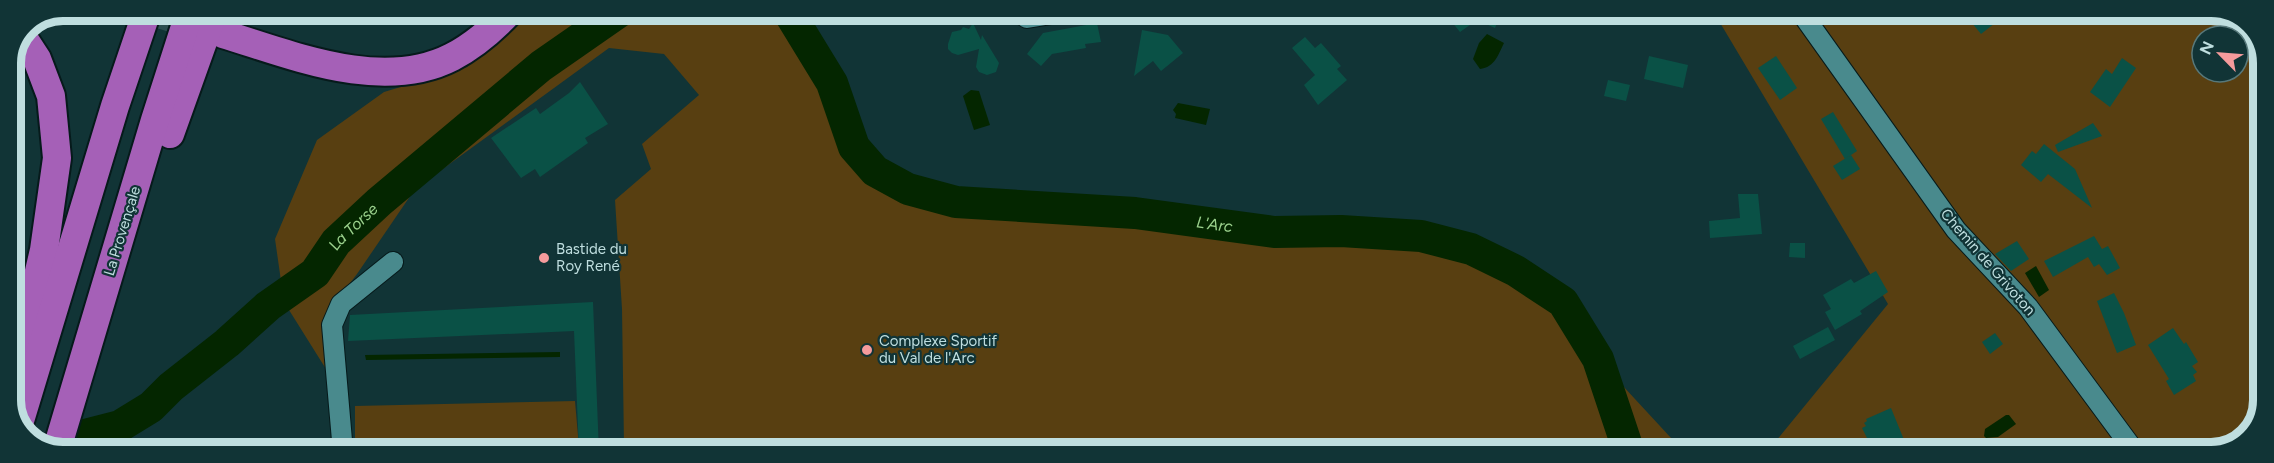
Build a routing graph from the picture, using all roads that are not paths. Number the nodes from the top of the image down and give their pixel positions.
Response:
1 (143, 21) edge
2 (187, 21) edge
3 (480, 21) edge
4 (500, 21) edge
5 (1807, 21) edge
6 (222, 23) edge
7 (26, 43) edge
8 (393, 262) dead end
9 (99, 308) junction
10 (21, 349) edge
11 (23, 411) edge
12 (59, 442) edge
13 (344, 442) edge
14 (2128, 442) edge

1 - 11 highway
2 - 9 highway, La Provençale
3 - 6 highway
4 - 6 highway
5 - 14 street, Chemin de Grivoton
6 - 9 highway
7 - 10 highway
8 - 13 street
9 - 12 highway, La Provençale

